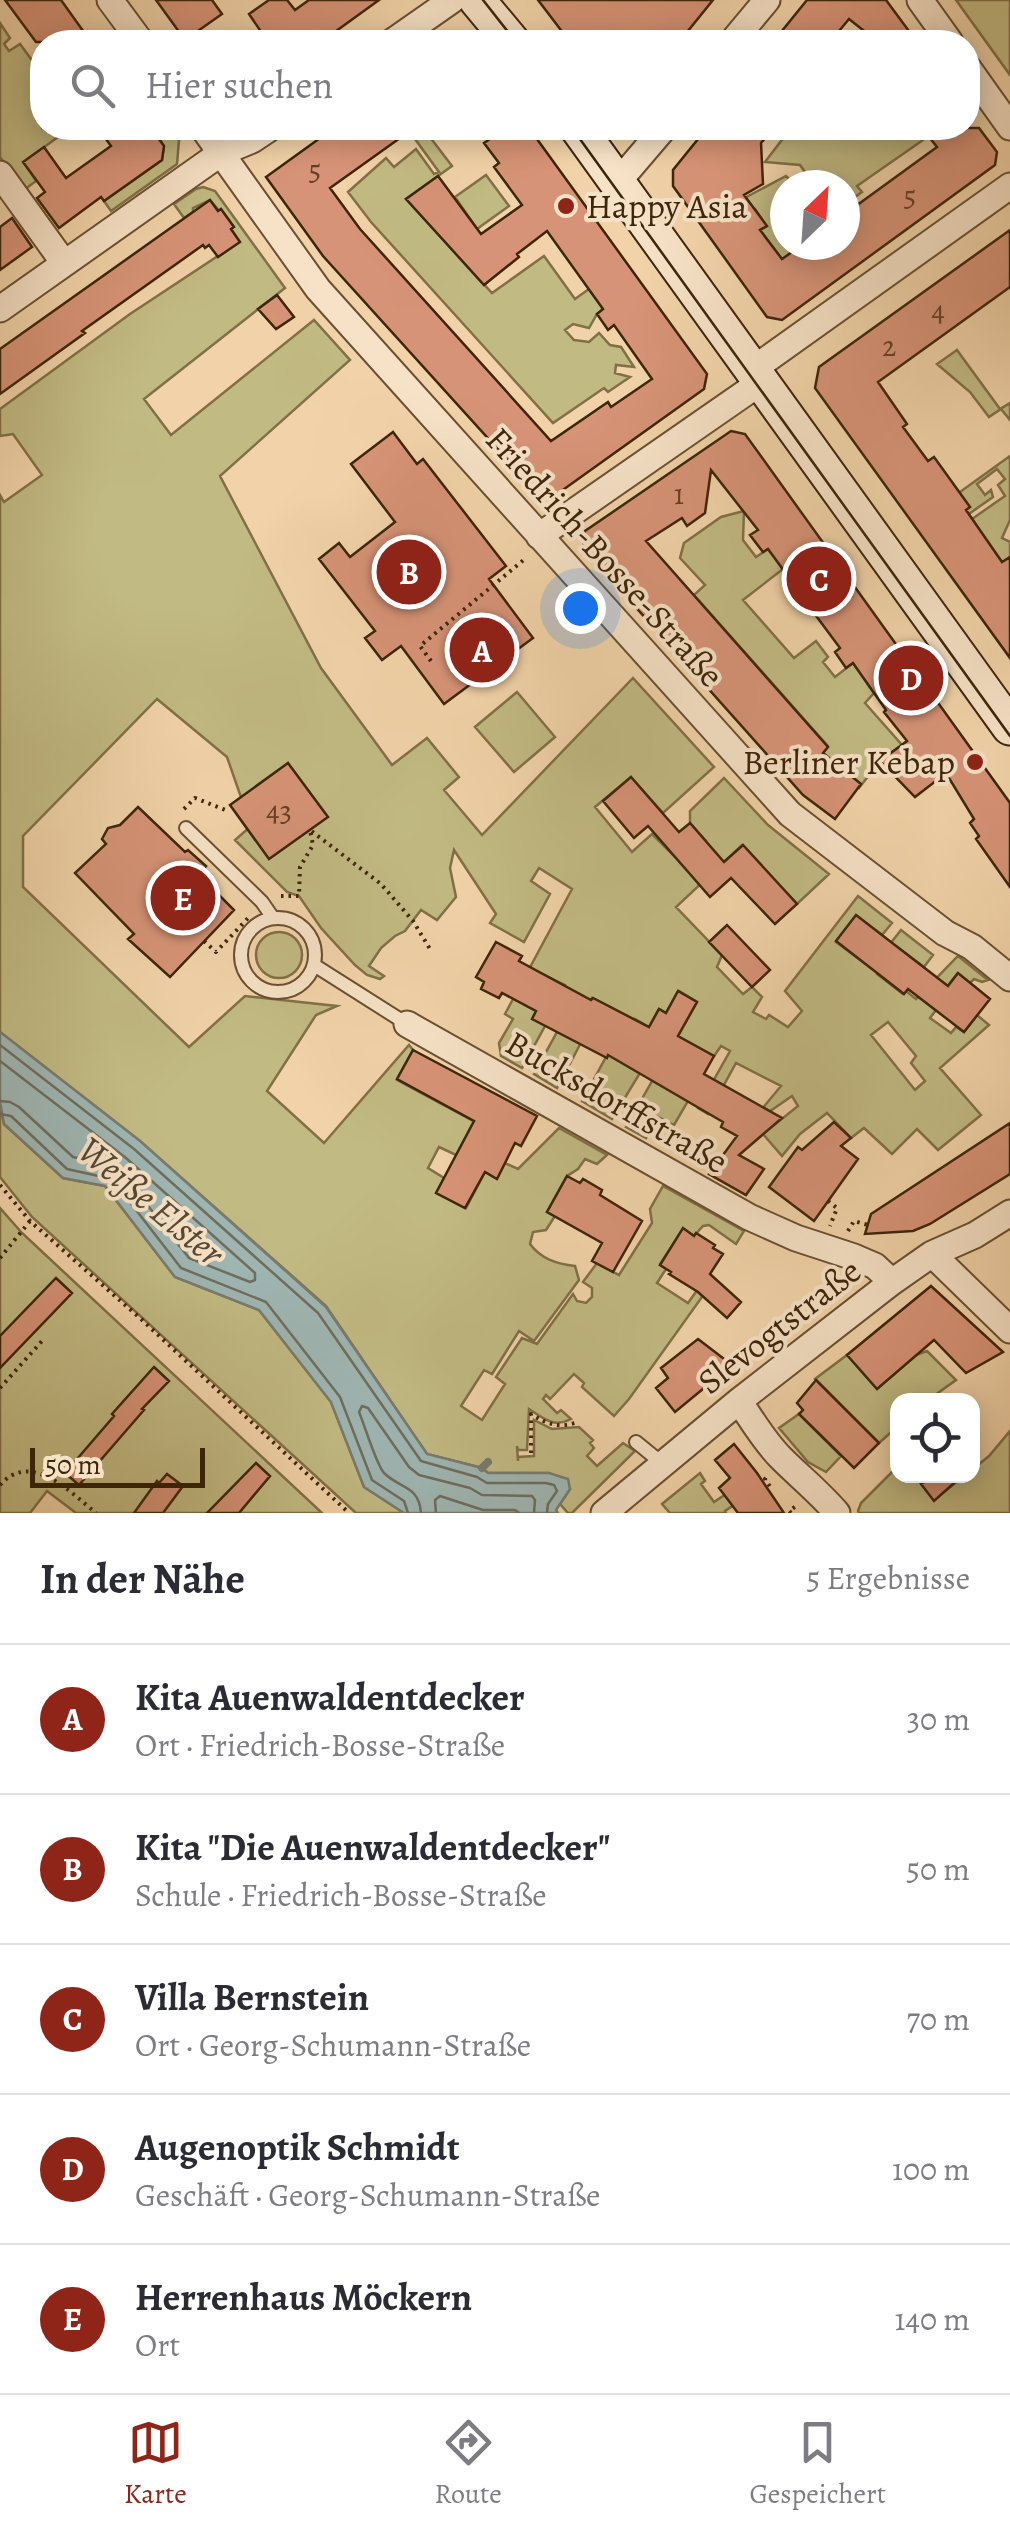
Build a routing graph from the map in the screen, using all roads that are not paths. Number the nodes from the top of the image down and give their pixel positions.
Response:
1 (110, 0) edge
2 (452, 0) edge
3 (478, 0) edge
4 (766, 0) edge
5 (920, 0) edge
6 (132, 30) edge
7 (409, 30) edge
8 (502, 30) edge
9 (742, 30) edge
10 (941, 30) edge
11 (980, 85) edge
12 (1010, 128) edge
13 (211, 140) edge
14 (252, 140) edge
15 (587, 140) edge
16 (654, 140) edge
17 (221, 154) junction
18 (0, 174) edge
19 (618, 182) junction
20 (1010, 186) edge
21 (64, 263) junction
22 (0, 309) edge
23 (756, 376) junction
24 (542, 539) junction
25 (1010, 727) edge
26 (186, 828) dead end
27 (273, 918) junction
28 (314, 965) junction
29 (1010, 978) edge
30 (408, 1024) joint
31 (1010, 1214) edge
32 (932, 1254) junction
33 (892, 1282) junction
34 (1010, 1330) edge
35 (739, 1400) junction
36 (636, 1442) dead end
37 (663, 1464) junction
38 (604, 1513) edge
39 (836, 1513) edge

1 - 6 street
2 - 7 street
3 - 8 main road
4 - 9 street
5 - 10 street
11 - 12 street
13 - 17 street, Friedrich-Bosse-Straße
14 - 17 street
15 - 19 main road
16 - 19 street
17 - 21 street
17 - 24 street, Friedrich-Bosse-Straße
18 - 21 street
19 - 23 main road
20 - 23 street
21 - 22 street
23 - 24 street
23 - 25 main road
24 - 29 street, Friedrich-Bosse-Straße
26 - 27 lane
27 - 28 lane
27 - 28 lane
28 - 30 lane, Bucksdorffstraße
30 - 33 street, Bucksdorffstraße
31 - 32 street, Slevogtstraße
32 - 33 street, Slevogtstraße
32 - 34 street
33 - 35 street, Slevogtstraße
35 - 37 street, Slevogtstraße
35 - 39 street
36 - 37 lane
37 - 38 street, Slevogtstraße

